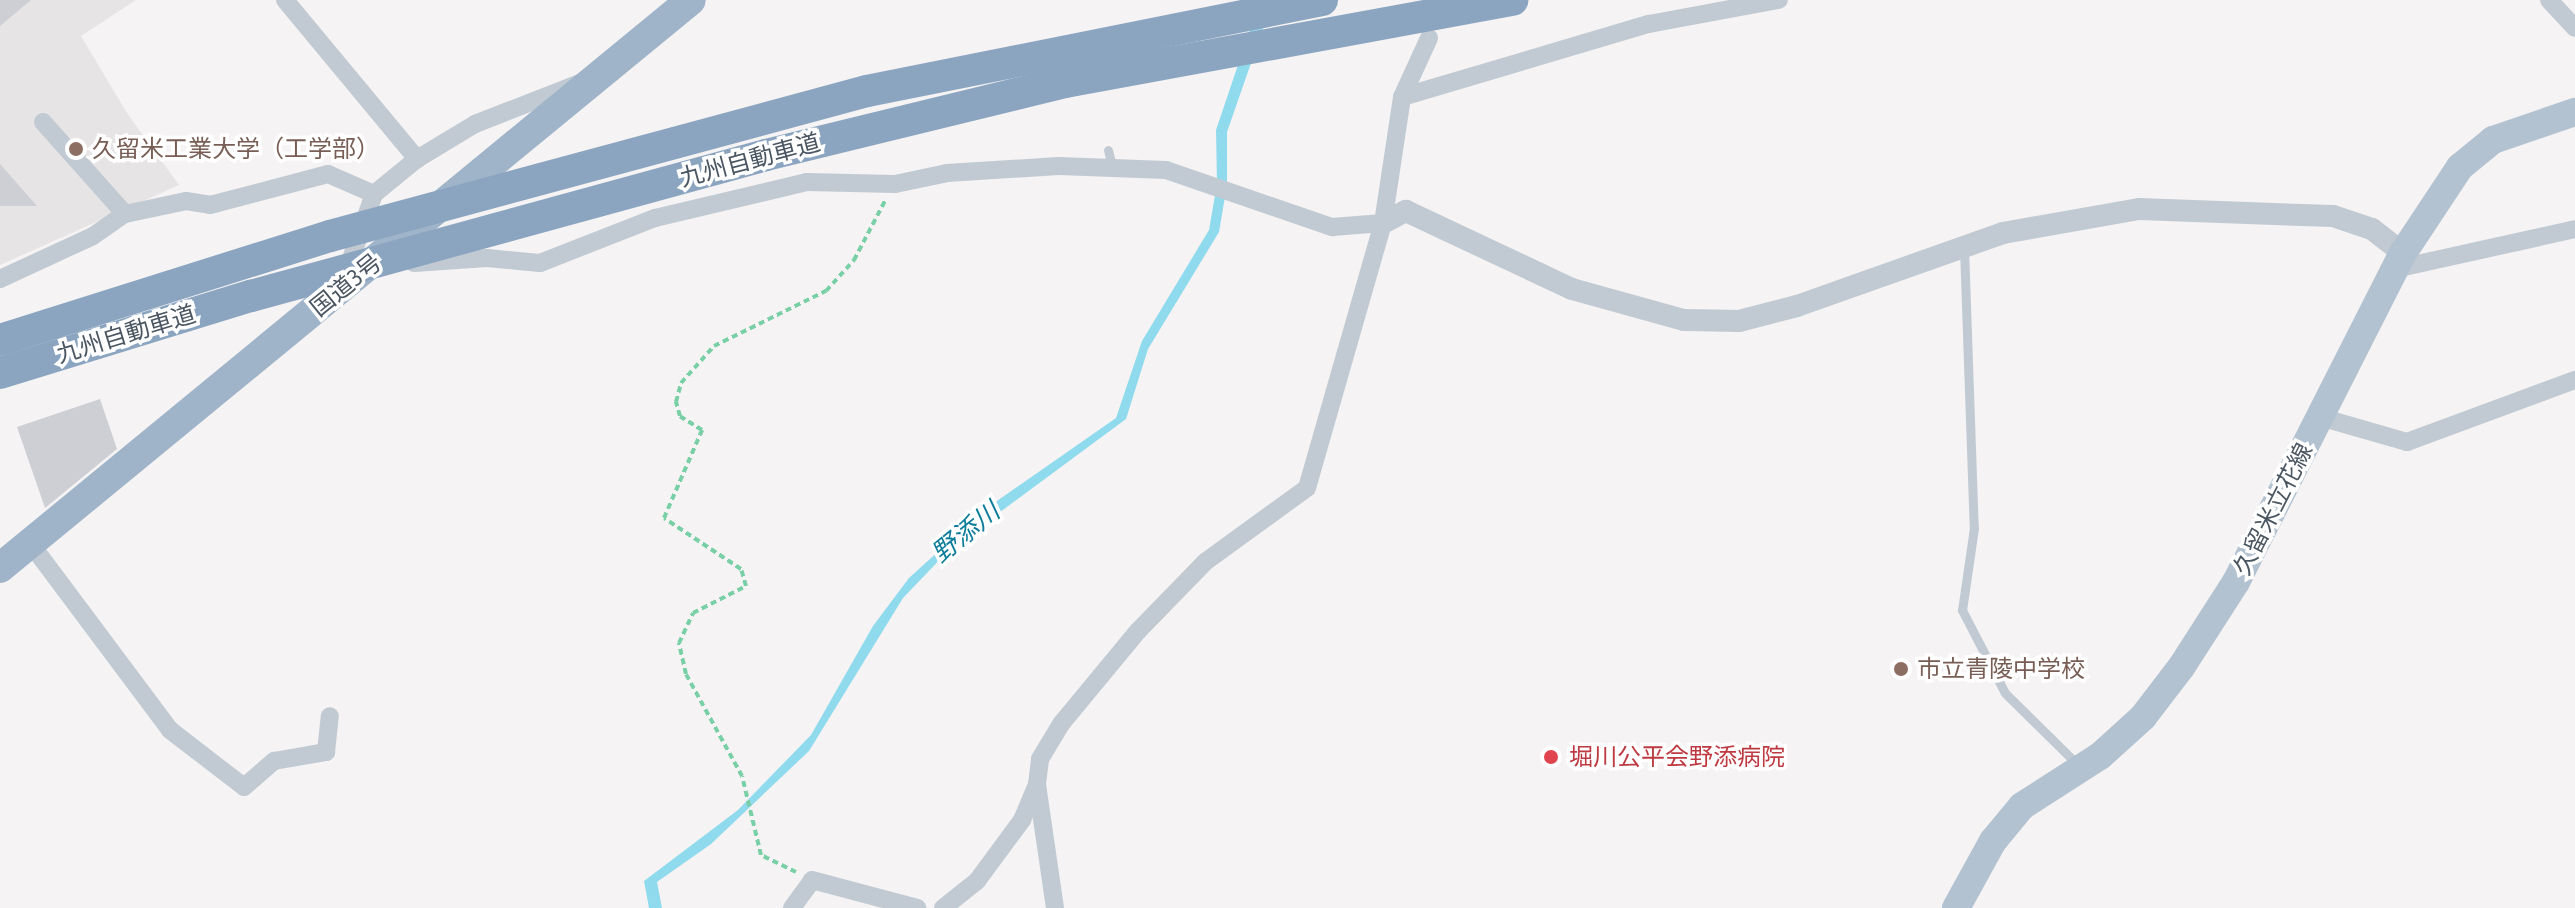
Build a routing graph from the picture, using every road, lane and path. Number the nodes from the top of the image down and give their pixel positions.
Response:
1 (285, 0) edge
2 (691, 0) edge
3 (1322, 0) edge
4 (1513, 0) edge
5 (1779, 0) edge
6 (2549, 0) edge
7 (2575, 28) edge
8 (1429, 38) dead end
9 (592, 79) junction
10 (1402, 97) junction
11 (2575, 112) edge
12 (43, 122) dead end
13 (1108, 150) dead end
14 (417, 159) junction
15 (1113, 170) junction
16 (895, 184) junction
17 (374, 194) junction
18 (125, 214) junction
19 (1383, 223) junction
20 (2575, 229) edge
21 (1964, 245) junction
22 (2399, 261) junction
23 (364, 271) junction
24 (0, 279) edge
25 (340, 291) junction
26 (0, 340) edge
27 (0, 373) edge
28 (2575, 380) edge
29 (2320, 417) junction
30 (31, 544) junction
31 (0, 568) edge
32 (330, 716) dead end
33 (2083, 770) junction
34 (1037, 784) junction
35 (812, 880) junction
36 (792, 908) edge
37 (917, 908) edge
38 (943, 908) edge
39 (1055, 908) edge
40 (1956, 908) edge

1 - 14 street
2 - 9 highway, 国道3号
3 - 26 highway, 九州自動車道
4 - 27 highway, 九州自動車道
5 - 10 street
6 - 7 street
8 - 10 street
9 - 14 street
9 - 23 highway, 国道3号
10 - 19 street
11 - 22 main road, 久留米立花線
12 - 18 street
13 - 15 lane
14 - 17 street
15 - 16 street
15 - 19 street
16 - 23 street
16 - 35 path
17 - 18 street
17 - 25 street
18 - 24 street
19 - 21 street
19 - 34 street
20 - 22 street
21 - 22 street
21 - 33 lane
22 - 29 main road, 久留米立花線
23 - 25 highway, 国道3号
25 - 30 highway, 国道3号
28 - 29 street
29 - 33 main road, 久留米立花線
30 - 31 highway, 国道3号
30 - 32 street
33 - 40 main road, 久留米立花線
34 - 38 street
34 - 39 street
35 - 36 street
35 - 37 street

